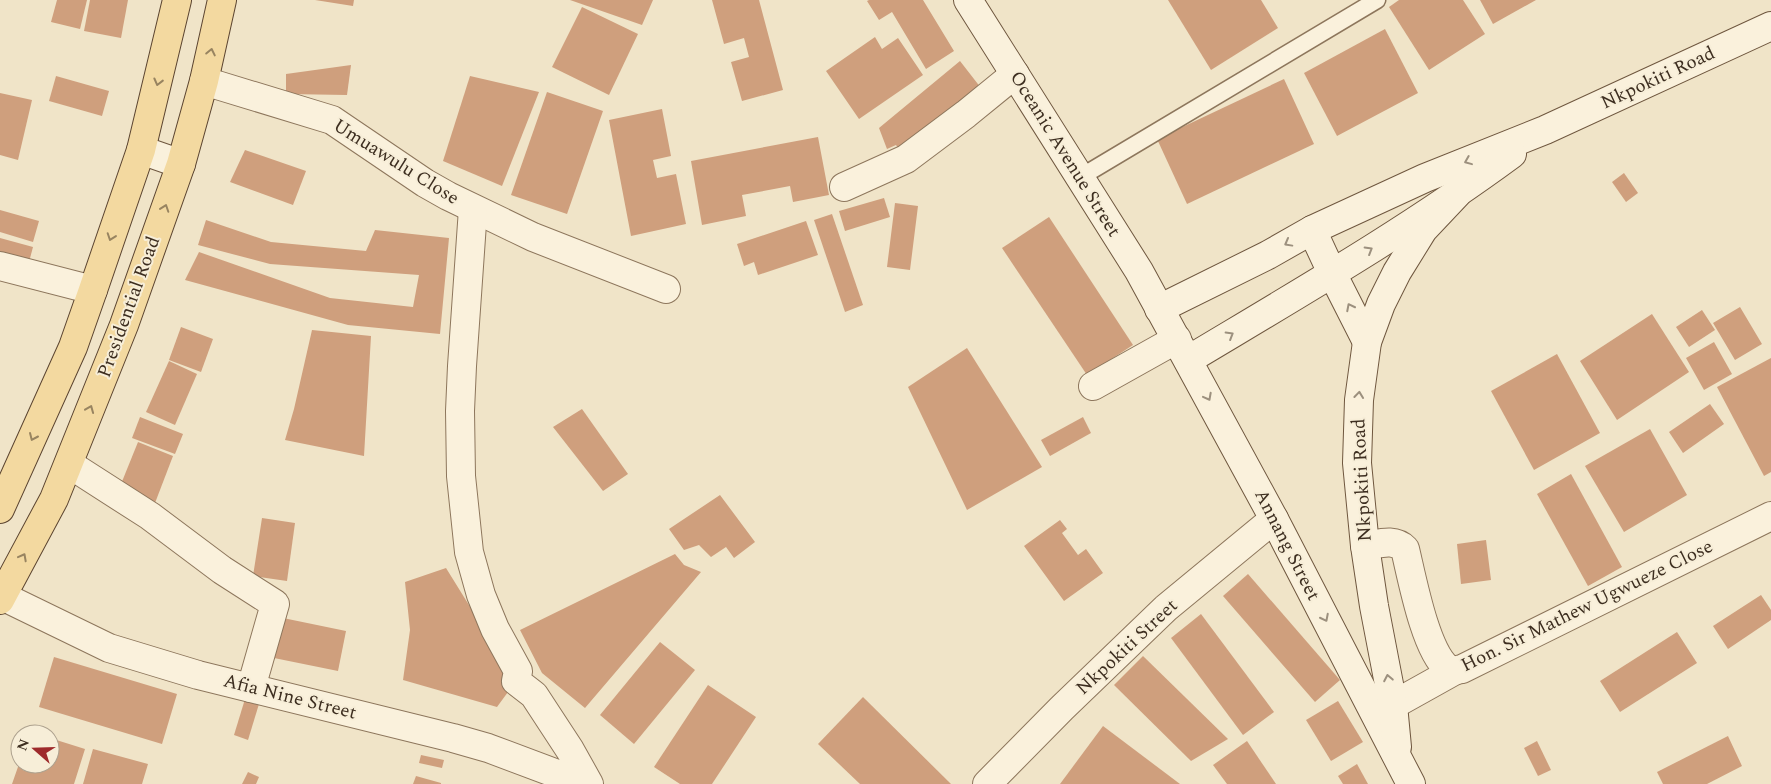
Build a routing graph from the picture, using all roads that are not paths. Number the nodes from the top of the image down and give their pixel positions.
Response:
1 (177, 0) edge
2 (222, 0) edge
3 (968, 0) edge
4 (1377, 0) edge
5 (1771, 26) edge
6 (1015, 74) junction
7 (204, 81) junction
8 (1545, 130) junction
9 (141, 150) junction
10 (181, 164) junction
11 (1079, 178) junction
12 (844, 187) dead end
13 (1457, 194) junction
14 (473, 209) junction
15 (1312, 230) junction
16 (0, 266) edge
17 (1332, 272) junction
18 (666, 289) dead end
19 (93, 290) junction
20 (1159, 309) junction
21 (1367, 342) junction
22 (1183, 350) junction
23 (1093, 386) dead end
24 (69, 464) junction
25 (8, 474) edge
26 (0, 509) edge
27 (1771, 516) edge
28 (1274, 519) junction
29 (1365, 546) junction
30 (1, 597) edge
31 (1454, 671) junction
32 (251, 688) junction
33 (1393, 705) junction
34 (1404, 772) edge
35 (584, 784) edge
36 (589, 784) edge
37 (988, 784) edge

1 -> 9 main road, Presidential Road
7 -> 2 main road, Presidential Road
3 - 6 street, Oceanic Avenue Street
4 - 11 lane
5 - 8 street, Nkpokiti Road
6 - 11 street, Oceanic Avenue Street
6 - 12 street
7 - 10 main road, Presidential Road
7 - 14 street, Umuawulu Close
8 - 13 street
8 -> 15 street
9 - 10 street
9 -> 19 main road, Presidential Road
24 -> 10 main road, Presidential Road
11 - 20 street, Oceanic Avenue Street
17 -> 13 street
13 - 21 street, Nkpokiti Road
14 - 18 street, Umuawulu Close
14 - 36 street
15 - 17 street
15 -> 20 street
16 - 19 street
21 -> 17 street
22 -> 17 street
19 -> 25 main road, Presidential Road
20 - 22 street, Annang Street
29 -> 21 street, Nkpokiti Road
22 - 23 street
22 -> 28 street, Annang Street
30 -> 24 main road, Presidential Road
24 - 32 street
25 - 26 main road, Presidential Road
27 - 31 street, Hon. Sir Mathew Ugwueze Close
28 -> 34 street, Annang Street
28 - 37 street, Nkpokiti Street
29 - 31 street, Hon. Sir Mathew Ugwueze Close
33 -> 29 street, Nkpokiti Road
30 - 32 street, Afia Nine Street
31 - 33 street
32 - 35 street, Afia Nine Street
33 - 34 street, Nkpokiti Road

